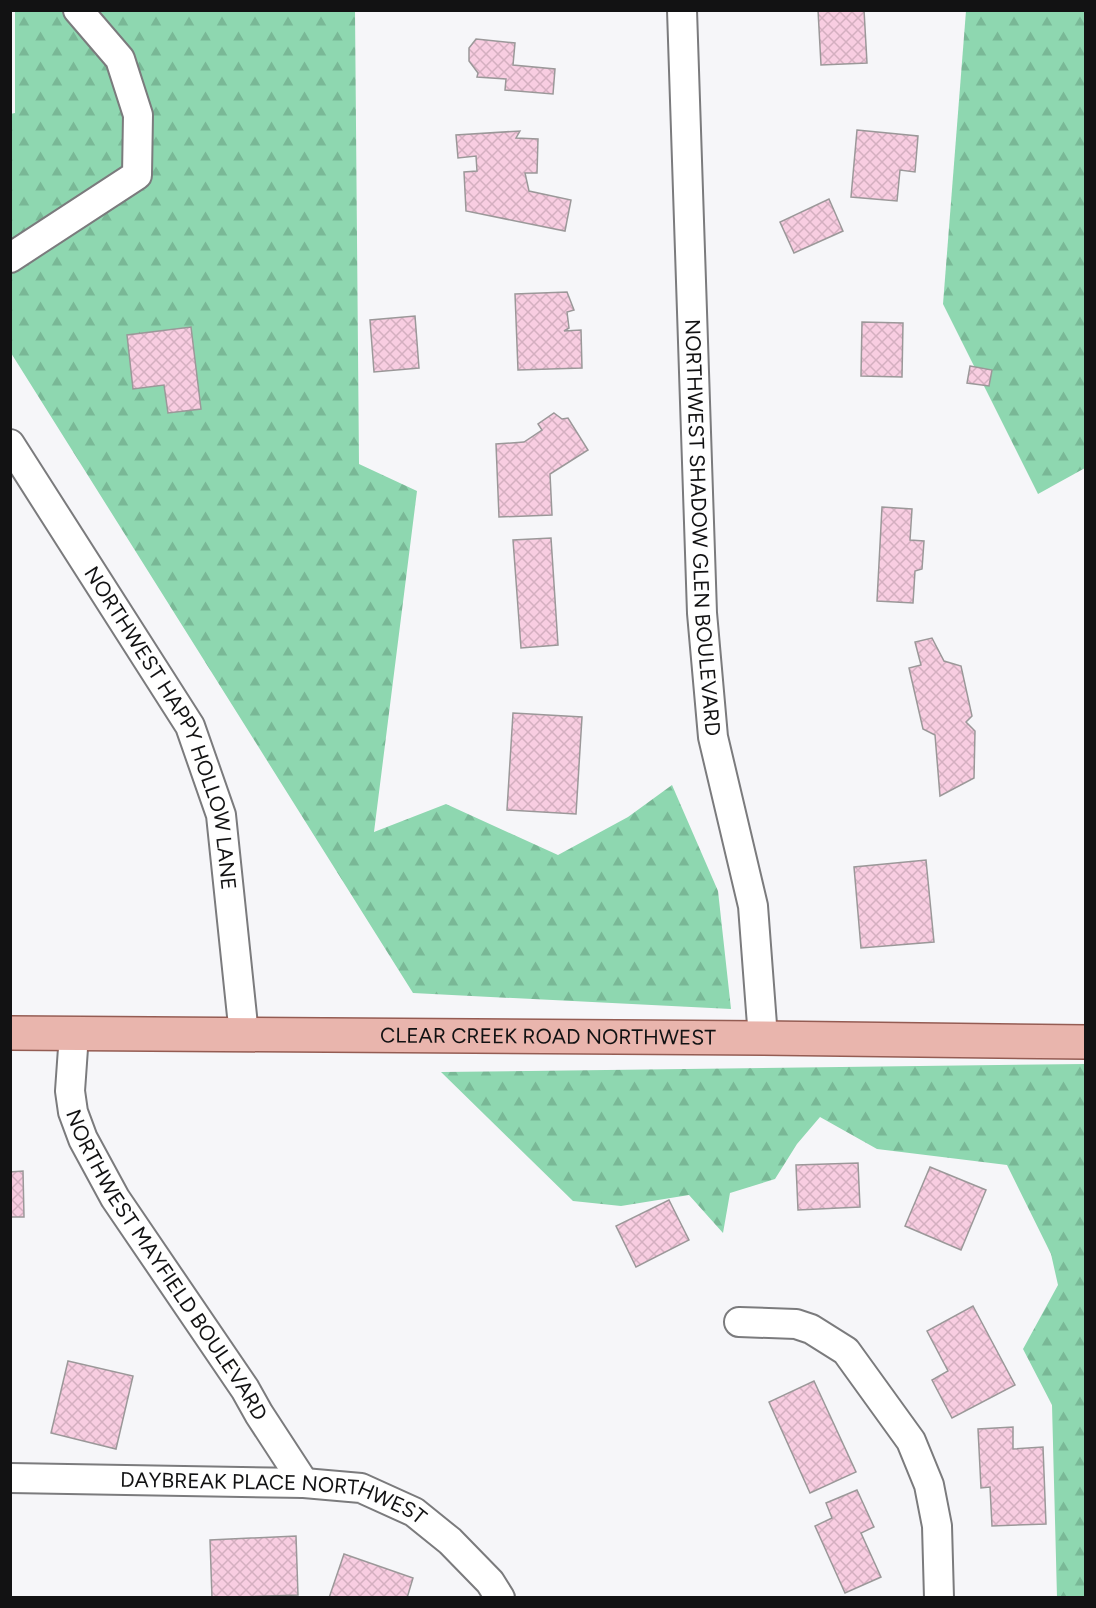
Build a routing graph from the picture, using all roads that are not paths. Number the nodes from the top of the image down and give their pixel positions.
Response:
1 (78, 10) edge
2 (682, 10) edge
3 (10, 258) edge
4 (10, 444) edge
5 (10, 1033) edge
6 (74, 1034) junction
7 (244, 1035) junction
8 (763, 1038) junction
9 (1086, 1042) edge
10 (739, 1322) dead end
11 (10, 1478) edge
12 (304, 1483) junction
13 (500, 1598) edge
14 (939, 1598) edge

1 - 3 street
2 - 8 street, NORTHWEST SHADOW GLEN BOULEVARD
4 - 7 street, NORTHWEST HAPPY HOLLOW LANE
5 - 6 main road, CLEAR CREEK ROAD NORTHWEST
6 - 7 main road, CLEAR CREEK ROAD NORTHWEST
6 - 12 street, NORTHWEST MAYFIELD BOULEVARD
7 - 8 main road, CLEAR CREEK ROAD NORTHWEST
8 - 9 main road, CLEAR CREEK ROAD NORTHWEST
10 - 14 street
11 - 12 street, DAYBREAK PLACE NORTHWEST
12 - 13 street, DAYBREAK PLACE NORTHWEST

